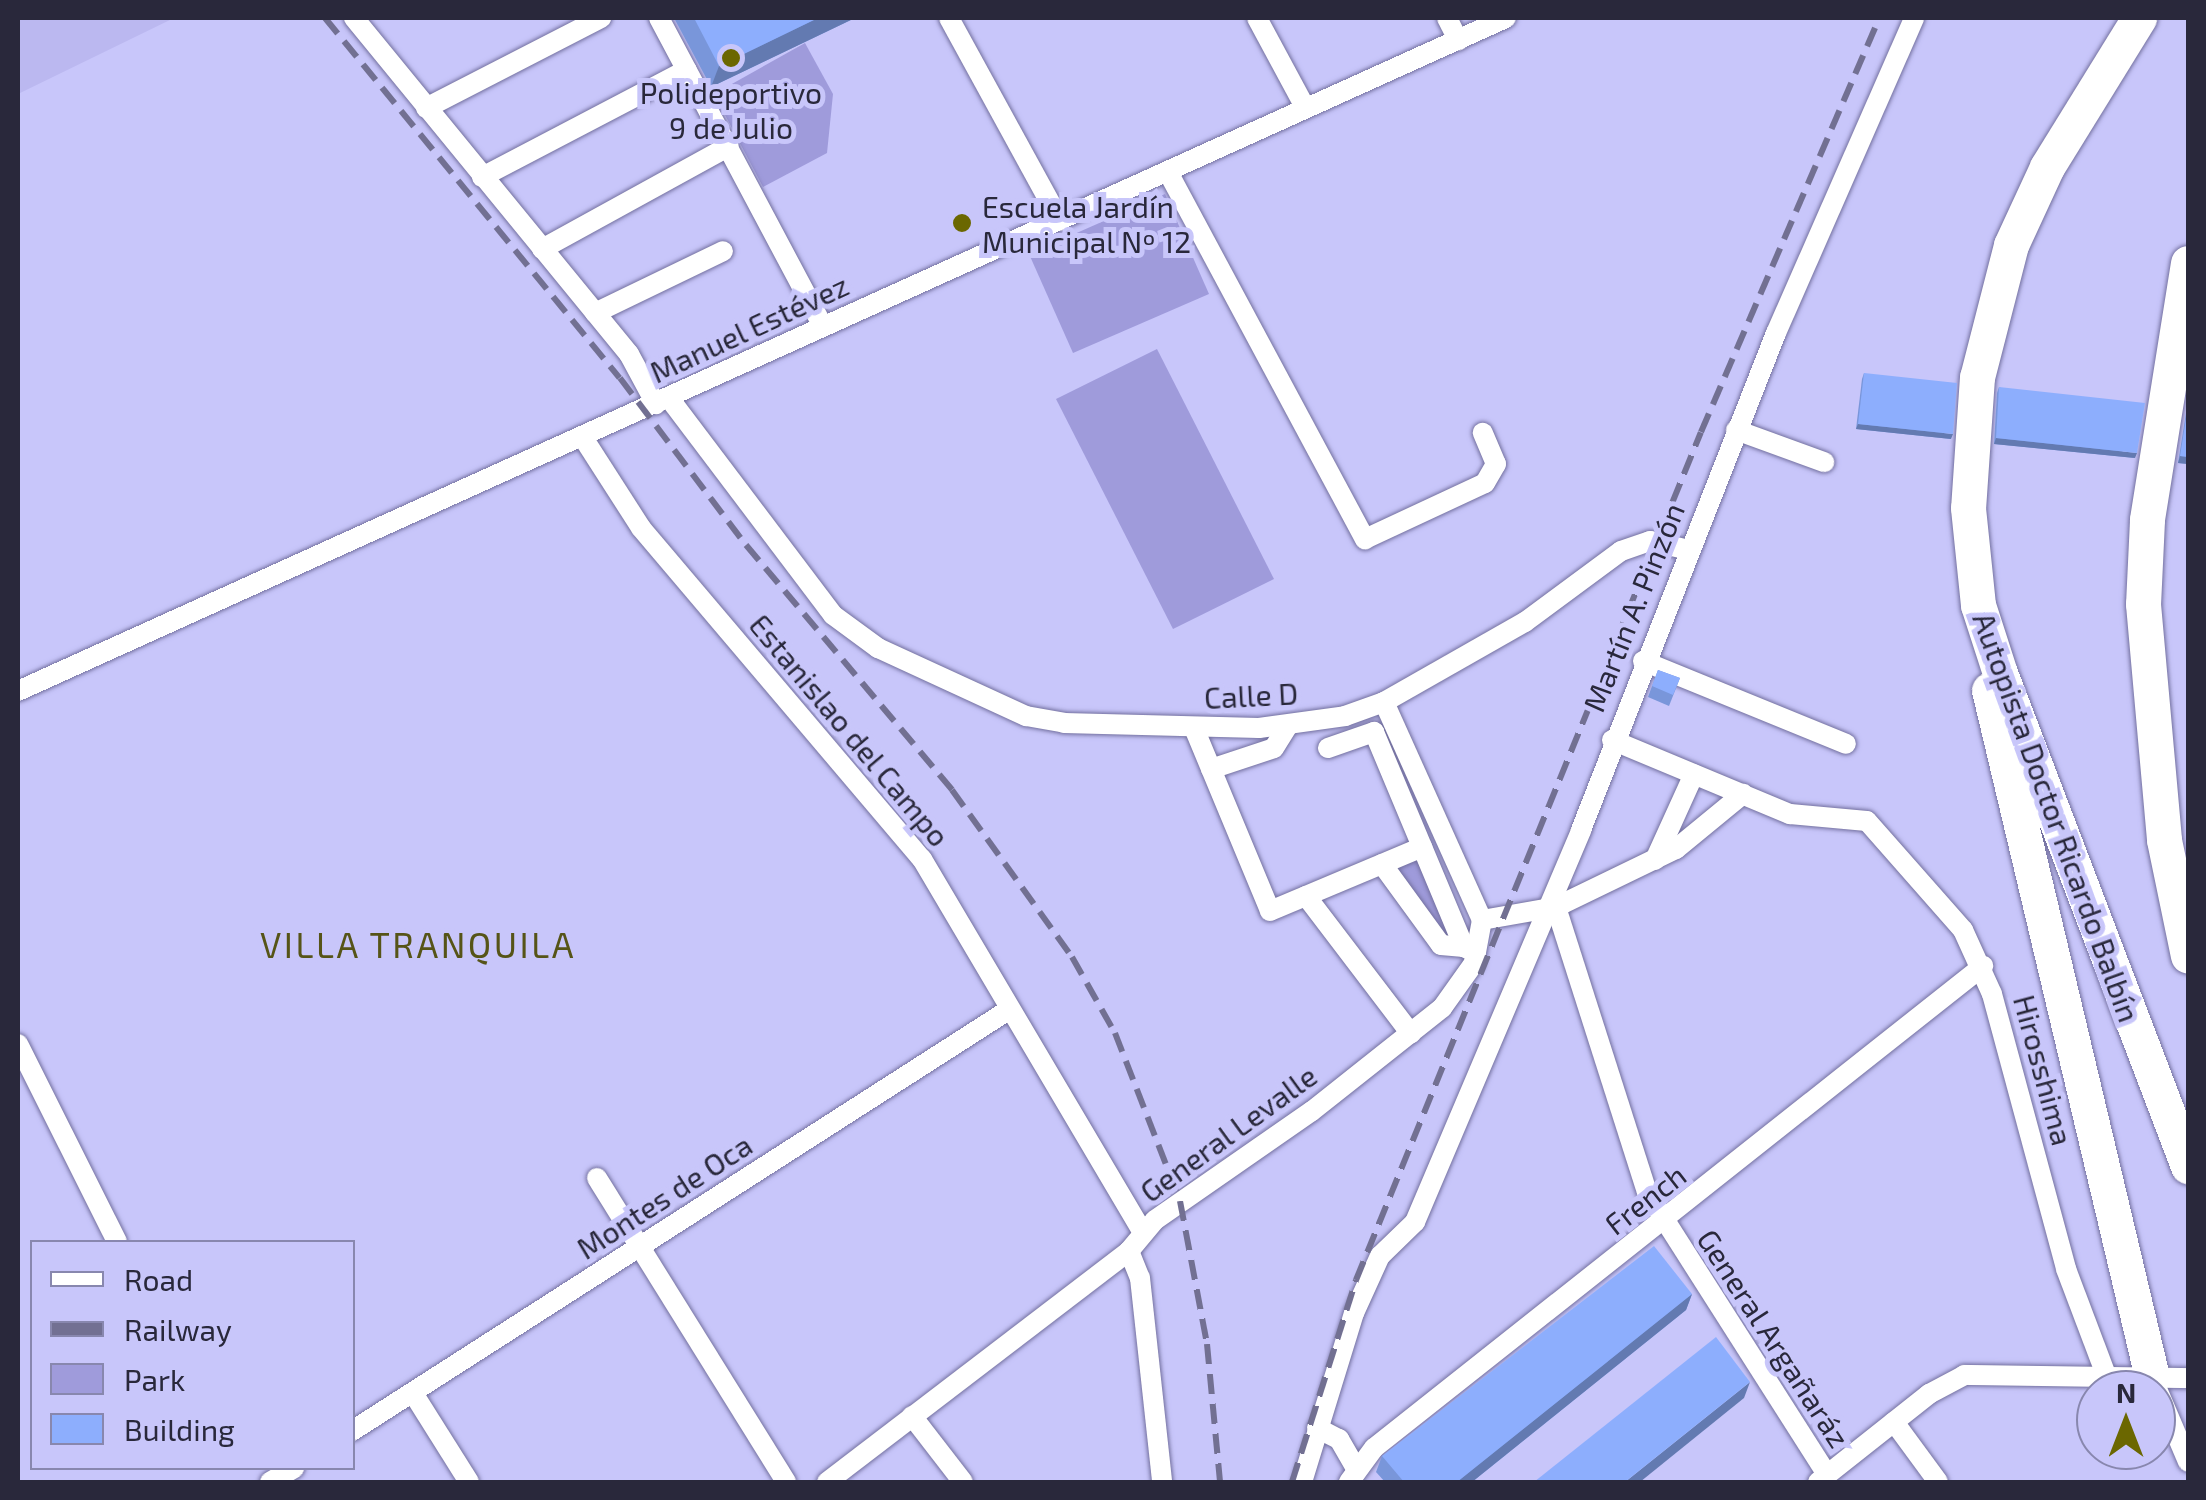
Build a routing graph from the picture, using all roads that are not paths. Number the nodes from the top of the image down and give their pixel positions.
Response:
1 (354, 18) edge
2 (601, 18) edge
3 (659, 18) edge
4 (948, 18) edge
5 (1257, 18) edge
6 (1447, 18) edge
7 (1914, 18) edge
8 (2139, 18) edge
9 (1497, 19) edge
10 (1458, 40) junction
11 (687, 70) junction
12 (1305, 107) junction
13 (426, 108) junction
14 (729, 146) junction
15 (1168, 172) junction
16 (482, 177) junction
17 (1060, 221) junction
18 (542, 249) junction
19 (723, 251) dead end
20 (2188, 263) edge
21 (595, 314) junction
22 (823, 326) junction
23 (662, 401) junction
24 (1736, 430) junction
25 (1484, 434) dead end
26 (582, 436) junction
27 (1824, 462) dead end
28 (1688, 550) junction
29 (1978, 605) junction
30 (1643, 661) junction
31 (18, 692) edge
32 (1384, 702) junction
33 (1287, 726) junction
34 (1194, 728) junction
35 (1612, 740) junction
36 (1846, 744) dead end
37 (1328, 748) dead end
38 (1211, 768) junction
39 (1694, 774) junction
40 (1742, 794) junction
41 (1422, 847) junction
42 (1654, 862) junction
43 (1382, 864) junction
44 (1306, 896) junction
45 (1551, 909) junction
46 (1482, 920) junction
47 (1470, 950) junction
48 (2188, 956) edge
49 (1983, 966) junction
50 (1007, 1011) junction
51 (1411, 1034) junction
52 (18, 1044) edge
53 (2187, 1162) edge
54 (597, 1178) dead end
55 (1663, 1224) junction
56 (1143, 1232) junction
57 (117, 1240) edge
58 (640, 1246) junction
59 (1128, 1251) junction
60 (2104, 1370) edge
61 (2150, 1370) edge
62 (2076, 1375) edge
63 (413, 1394) junction
64 (912, 1416) junction
65 (1894, 1422) junction
66 (1317, 1428) junction
67 (355, 1429) edge
68 (2176, 1434) edge
69 (2188, 1462) edge
70 (290, 1470) edge
71 (1352, 1475) edge
72 (1822, 1479) edge
73 (268, 1482) edge
74 (469, 1482) edge
75 (786, 1482) edge
76 (827, 1482) edge
77 (963, 1482) edge
78 (1162, 1482) edge
79 (1302, 1482) edge
80 (1938, 1482) edge

1 - 13 street, Calle D
2 - 13 street
3 - 11 street
4 - 17 street
5 - 12 street
6 - 10 street
7 - 24 street, Martín A. Pinzón
8 - 29 highway, Autopista Doctor Ricardo Balbín
9 - 10 street, Manuel Estévez
10 - 12 street, Manuel Estévez
11 - 14 street
11 - 16 street
12 - 15 street, Manuel Estévez
13 - 16 street, Calle D
14 - 18 street
14 - 22 street
15 - 17 street, Manuel Estévez
15 - 25 street
16 - 18 street, Calle D
17 - 22 street, Manuel Estévez
18 - 21 street, Calle D
19 - 21 street
20 - 48 highway
21 - 23 street, Calle D
22 - 23 street, Manuel Estévez
23 - 26 street, Manuel Estévez
23 - 34 street, Calle D
24 - 27 street
24 - 28 street, Martín A. Pinzón
26 - 31 street, Manuel Estévez
26 - 50 street, Estanislao del Campo
28 - 30 street, Martín A. Pinzón
28 - 32 street, Calle D
29 - 53 highway, Autopista Doctor Ricardo Balbín
29 - 61 highway
30 - 35 street, Martín A. Pinzón
30 - 36 street
32 - 33 street, Calle D
32 - 46 street
33 - 34 street, Calle D
33 - 38 street
34 - 38 street
35 - 39 street
35 - 45 street, Martín A. Pinzón
37 - 41 street
38 - 44 street
39 - 40 street
39 - 42 street
40 - 42 street
40 - 49 street, Hirosshima
41 - 43 street
41 - 47 street
42 - 45 street
43 - 44 street
43 - 47 street
44 - 51 street
45 - 46 street
45 - 55 street, General Argañaráz
45 - 66 street, Martín A. Pinzón
46 - 47 street, General Levalle
47 - 51 street, General Levalle
49 - 55 street, French
49 - 60 street, Hirosshima
50 - 56 street, Estanislao del Campo
50 - 58 street, Montes de Oca
51 - 56 street, General Levalle
52 - 57 street
54 - 58 street
55 - 71 street, French
55 - 72 street, General Argañaráz
56 - 59 street, General Levalle
58 - 63 street, Montes de Oca
58 - 75 street
59 - 64 street, General Levalle
59 - 78 street
62 - 65 street
63 - 67 street, Montes de Oca
63 - 74 street
64 - 76 street, General Levalle
64 - 77 street
65 - 72 street
65 - 80 street
66 - 71 street
66 - 79 street, Martín A. Pinzón
68 - 69 street
70 - 73 street

